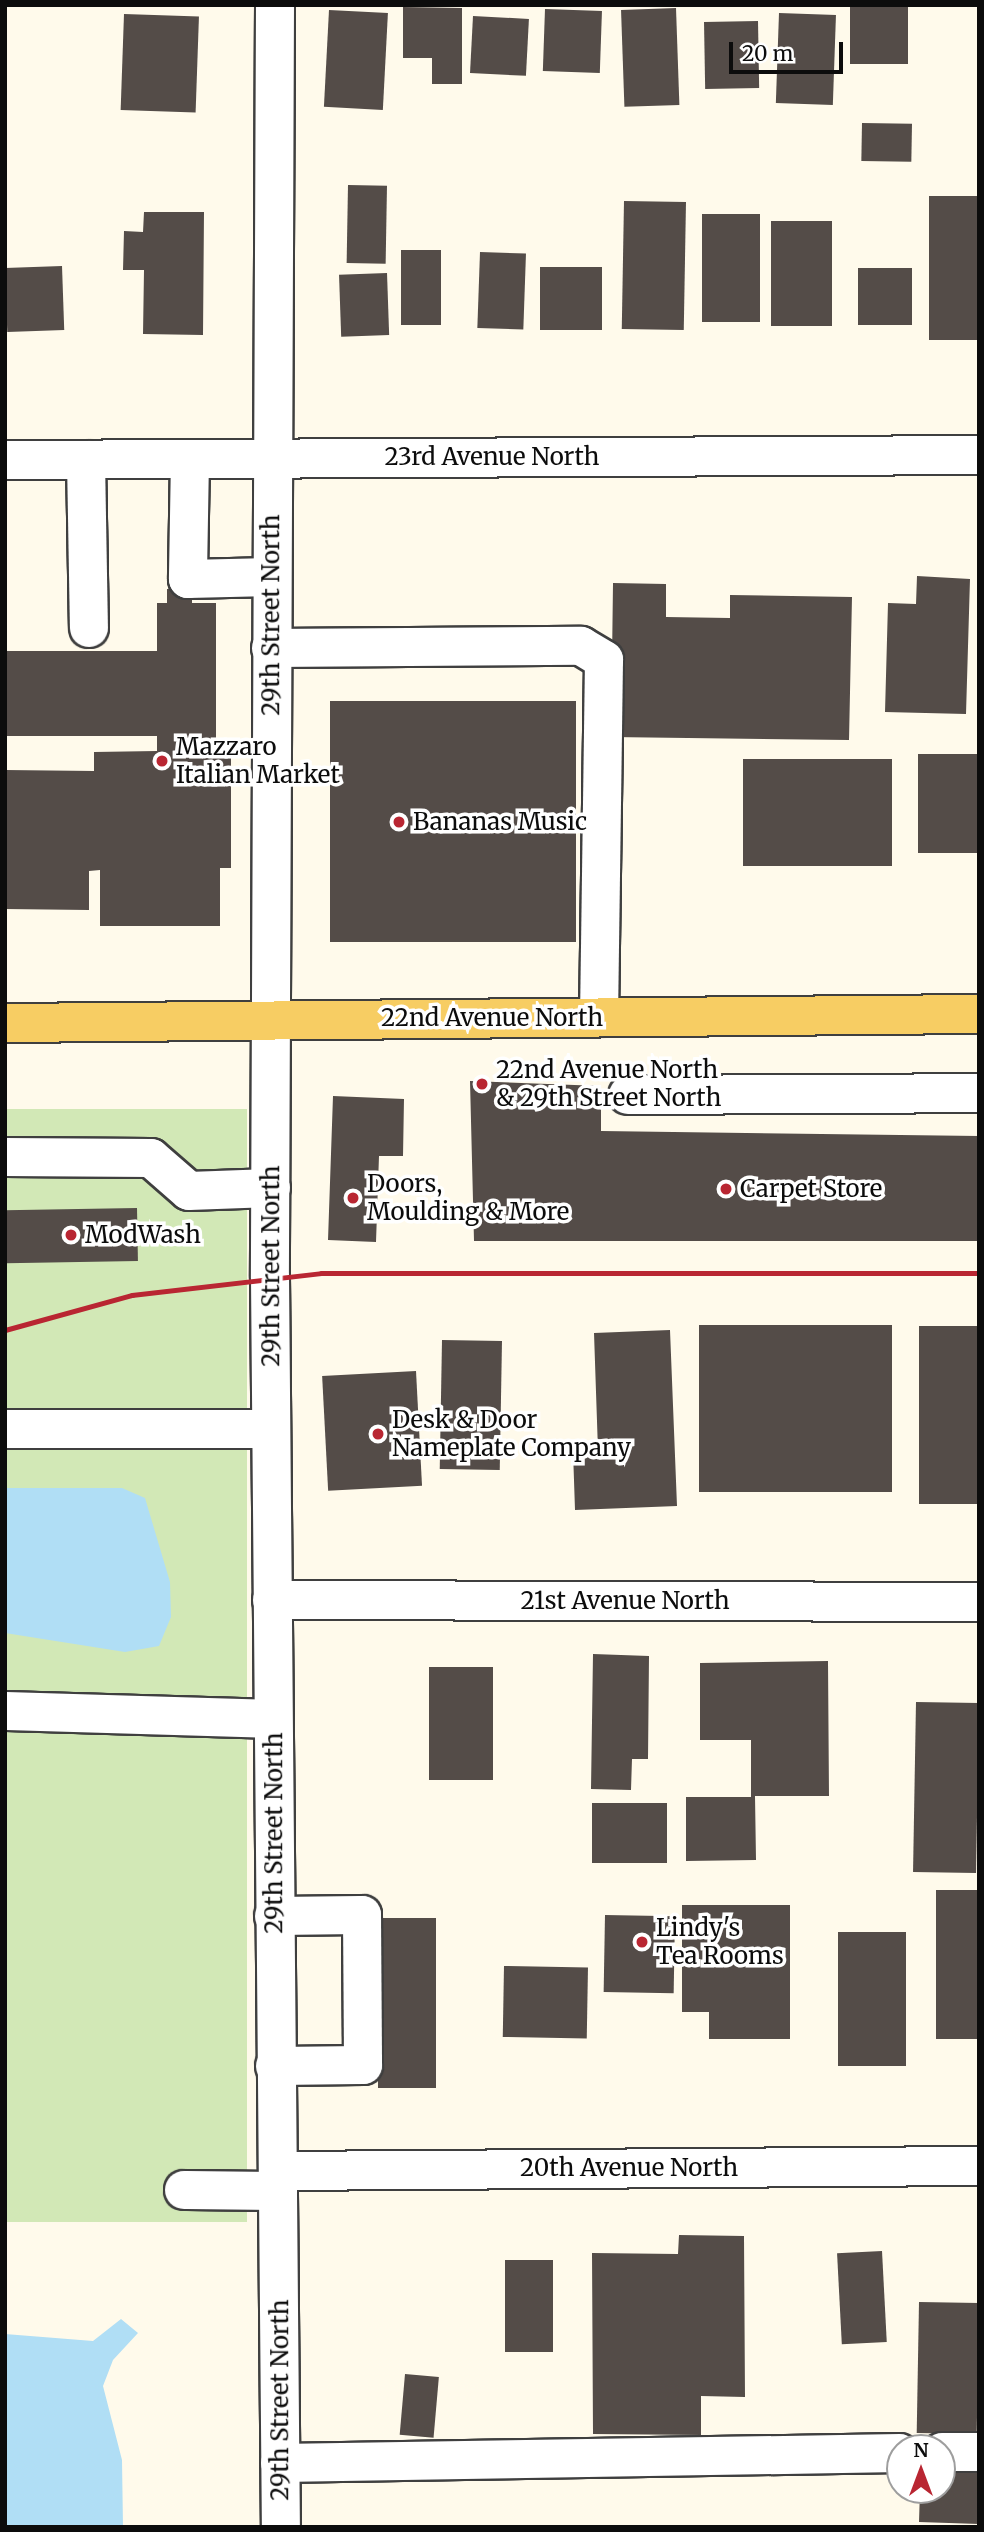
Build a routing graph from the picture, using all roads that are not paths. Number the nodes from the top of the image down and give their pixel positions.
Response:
1 (275, 5) edge
2 (979, 455) edge
3 (190, 459) junction
4 (271, 459) junction
5 (5, 460) edge
6 (86, 460) junction
7 (271, 577) junction
8 (89, 628) dead end
9 (271, 648) junction
10 (979, 1014) edge
11 (599, 1017) junction
12 (272, 1019) junction
13 (5, 1023) edge
14 (979, 1093) edge
15 (628, 1095) dead end
16 (5, 1157) edge
17 (271, 1188) junction
18 (5, 1429) edge
19 (271, 1429) junction
20 (272, 1600) junction
21 (979, 1602) edge
22 (5, 1711) edge
23 (273, 1719) junction
24 (274, 1916) junction
25 (275, 2066) junction
26 (979, 2166) edge
27 (278, 2181) junction
28 (184, 2190) dead end
29 (956, 2452) edge
30 (979, 2452) edge
31 (886, 2453) edge
32 (280, 2463) junction
33 (281, 2527) edge

1 - 4 street, 29th Street North
2 - 4 street, 23rd Avenue North
3 - 4 street, 23rd Avenue North
3 - 6 street, 23rd Avenue North
3 - 7 street
4 - 7 street, 29th Street North
5 - 6 street, 23rd Avenue North
6 - 8 street
7 - 9 street, 29th Street North
9 - 11 street
9 - 12 street, 29th Street North
10 - 11 main road, 22nd Avenue North
11 - 12 main road, 22nd Avenue North
12 - 13 main road, 22nd Avenue North
12 - 17 street, 29th Street North
14 - 15 street
16 - 17 street
17 - 19 street, 29th Street North
18 - 19 street
19 - 20 street, 29th Street North
20 - 21 street, 21st Avenue North
20 - 23 street, 29th Street North
22 - 23 street
23 - 24 street, 29th Street North
24 - 25 street, 29th Street North
24 - 25 street
25 - 27 street, 29th Street North
26 - 27 street, 20th Avenue North
27 - 28 street, 20th Avenue North
27 - 32 street, 29th Street North
29 - 30 street
31 - 32 street
32 - 33 street, 29th Street North

